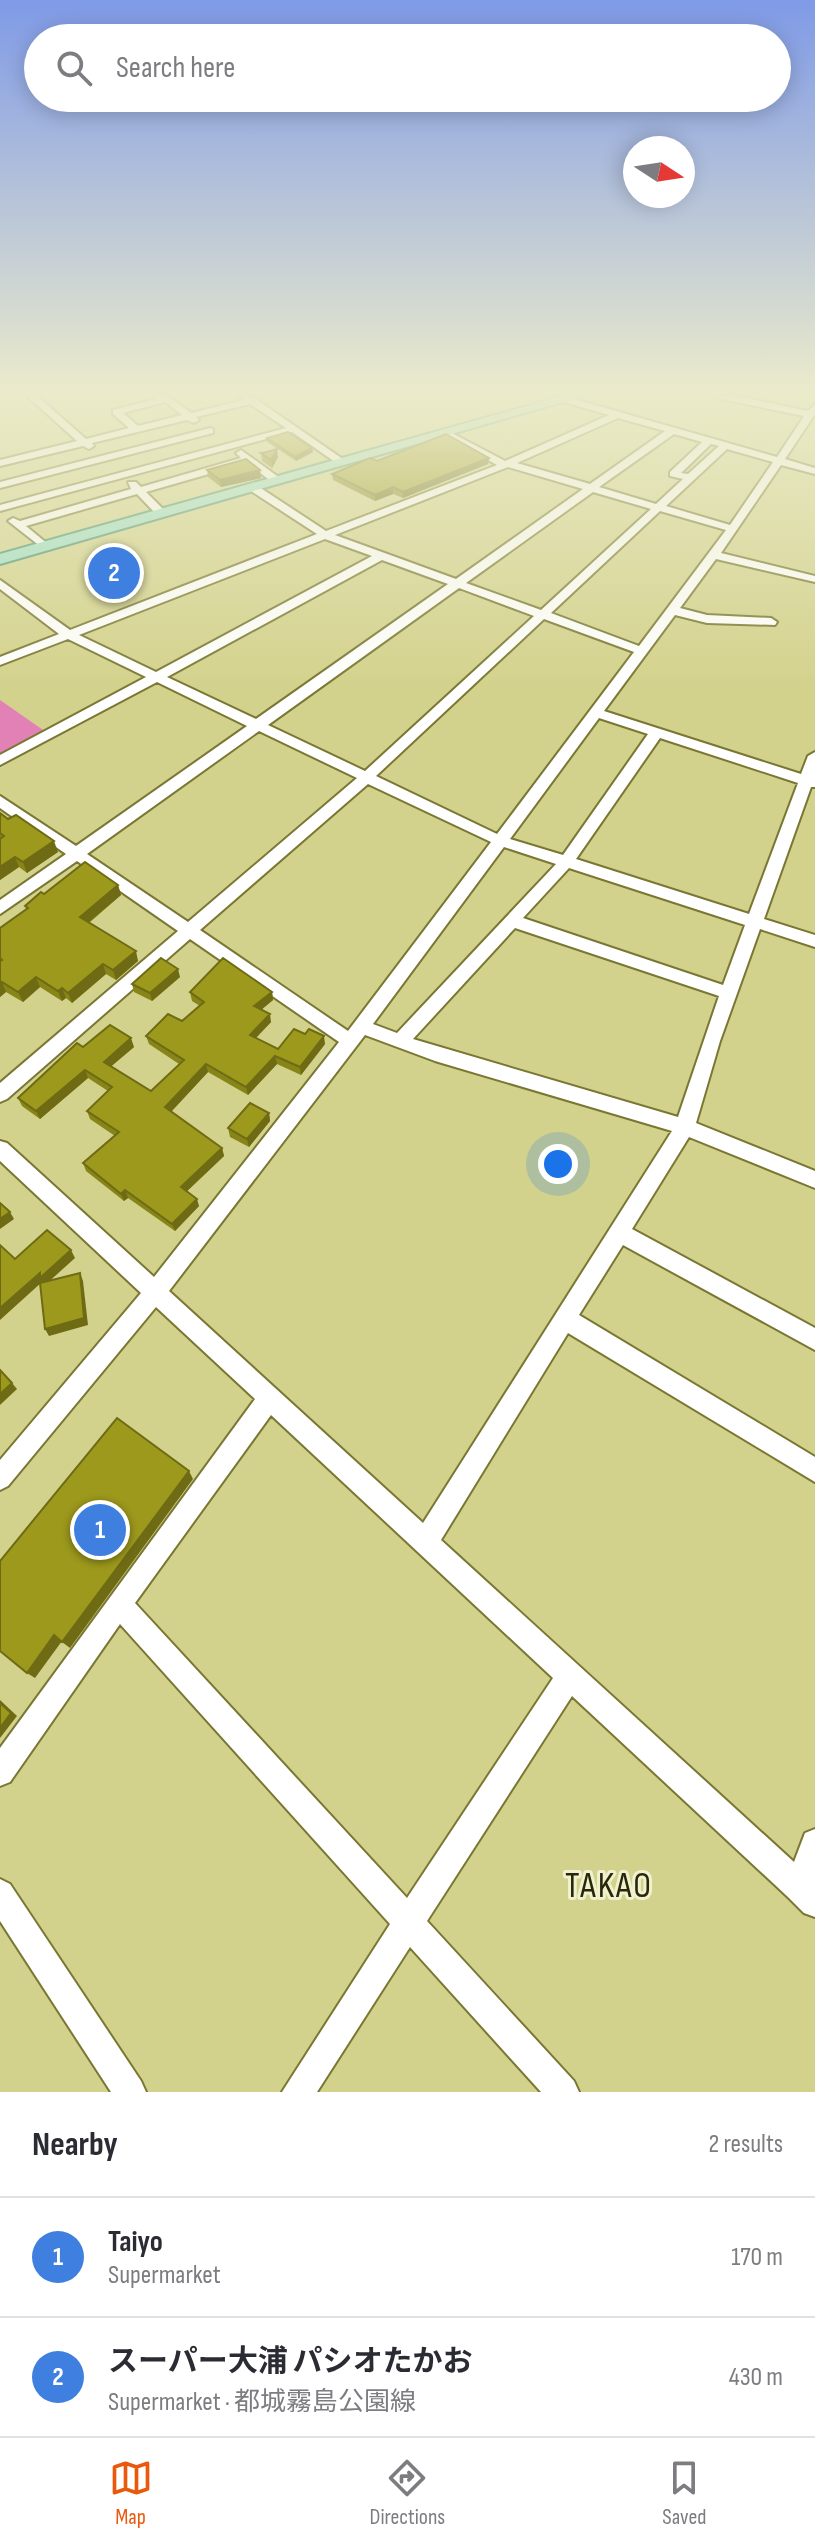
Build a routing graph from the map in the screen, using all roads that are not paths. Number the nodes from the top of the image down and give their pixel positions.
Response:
1 (57, 493) edge
2 (127, 493) edge
3 (141, 493) edge
4 (232, 493) edge
5 (261, 493) edge
6 (433, 493) edge
7 (589, 493) edge
8 (603, 493) edge
9 (675, 493) edge
10 (758, 493) edge
11 (0, 508) edge
12 (659, 508) junction
13 (161, 513) junction
14 (10, 521) edge
15 (733, 529) junction
16 (325, 535) junction
17 (45, 547) junction
18 (713, 555) junction
19 (381, 556) junction
20 (0, 559) edge
21 (815, 579) edge
22 (0, 583) edge
23 (456, 584) junction
24 (672, 610) junction
25 (542, 614) junction
26 (771, 622) dead end
27 (69, 635) junction
28 (642, 651) junction
29 (0, 661) edge
30 (158, 676) junction
31 (596, 713) junction
32 (260, 725) junction
33 (657, 732) junction
34 (815, 756) edge
35 (0, 761) edge
36 (368, 776) junction
37 (810, 782) edge
38 (0, 801) edge
39 (498, 840) junction
40 (77, 854) junction
41 (567, 861) junction
42 (0, 908) edge
43 (510, 920) junction
44 (754, 921) junction
45 (190, 932) junction
46 (815, 941) edge
47 (728, 993) junction
48 (356, 1034) junction
49 (400, 1041) junction
50 (0, 1094) edge
51 (685, 1127) junction
52 (0, 1149) edge
53 (815, 1180) edge
54 (620, 1233) junction
55 (155, 1292) junction
56 (567, 1320) junction
57 (815, 1340) edge
58 (269, 1399) junction
59 (3, 1469) edge
60 (815, 1470) edge
61 (426, 1541) junction
62 (119, 1604) junction
63 (569, 1677) junction
64 (0, 1772) edge
65 (815, 1843) edge
66 (0, 1894) edge
67 (807, 1895) edge
68 (408, 1920) junction
69 (130, 2092) edge
70 (298, 2092) edge
71 (563, 2092) edge

1 - 11 street
2 - 14 street
3 - 13 street
4 - 13 main road
5 - 16 street
6 - 16 street
7 - 23 street
8 - 12 street
9 - 12 street
10 - 15 street
11 - 14 street
12 - 15 street
12 - 25 street
13 - 17 main road
14 - 17 street
15 - 18 street
16 - 19 street
16 - 27 street
17 - 20 main road
18 - 21 street
18 - 24 street
19 - 23 street
19 - 30 street
22 - 27 street
23 - 25 street
23 - 32 street
24 - 26 street
24 - 28 street
25 - 28 street
25 - 36 street
27 - 29 street
27 - 30 street
28 - 31 street
30 - 32 street
30 - 35 street
31 - 33 street
31 - 39 street
32 - 36 street
32 - 40 street
33 - 37 street
33 - 41 street
34 - 37 street
36 - 39 street
36 - 45 street
37 - 44 street
38 - 40 street
39 - 41 street
39 - 48 street
40 - 42 street
40 - 45 street
41 - 43 street
41 - 44 street
43 - 47 street
43 - 49 street
44 - 46 street
44 - 47 street
45 - 48 street
45 - 50 street
47 - 51 street
48 - 49 street
48 - 55 street
49 - 51 street
51 - 53 street
51 - 54 street
52 - 55 street
54 - 56 street
54 - 57 street
55 - 58 street
55 - 59 street
56 - 60 street
56 - 61 street
58 - 61 street
58 - 62 street
61 - 63 street
62 - 64 street
62 - 68 street
63 - 67 street
63 - 68 street
65 - 67 street
66 - 69 street
68 - 70 street
68 - 71 street

